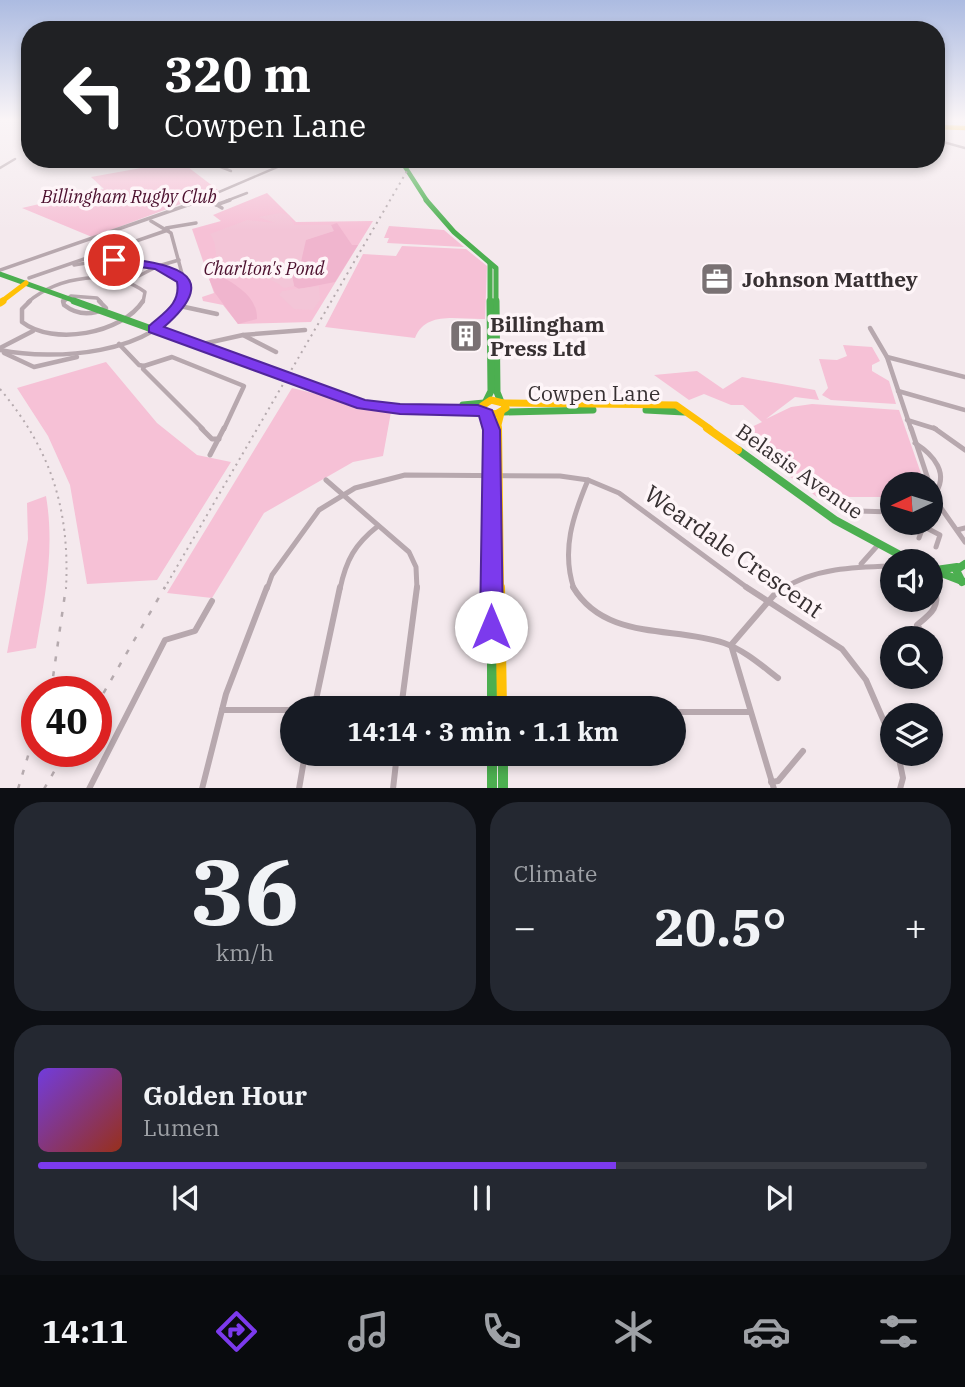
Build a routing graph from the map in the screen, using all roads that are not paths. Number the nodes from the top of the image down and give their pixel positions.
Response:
1 (15, 159) dead end
2 (0, 168) edge
3 (225, 168) edge
4 (276, 168) edge
5 (404, 168) edge
6 (231, 170) dead end
7 (221, 192) junction
8 (247, 193) dead end
9 (237, 197) junction
10 (222, 208) dead end
11 (150, 220) junction
12 (197, 222) dead end
13 (167, 229) junction
14 (179, 260) junction
15 (82, 262) junction
16 (158, 266) junction
17 (0, 272) edge
18 (26, 281) junction
19 (130, 281) junction
20 (183, 281) junction
21 (46, 290) junction
22 (0, 297) edge
23 (493, 300) junction
24 (0, 303) edge
25 (180, 306) junction
26 (217, 314) dead end
27 (125, 318) junction
28 (870, 328) dead end
29 (154, 329) junction
30 (305, 330) dead end
31 (33, 331) junction
32 (243, 335) junction
33 (119, 344) junction
34 (198, 345) junction
35 (0, 349) edge
36 (102, 349) junction
37 (276, 352) dead end
38 (887, 358) junction
39 (144, 366) junction
40 (965, 377) edge
41 (898, 391) junction
42 (502, 402) junction
43 (671, 404) joint
44 (485, 407) junction
45 (965, 410) edge
46 (686, 412) junction
47 (502, 413) junction
48 (907, 420) junction
49 (219, 439) junction
50 (915, 443) junction
51 (965, 450) edge
52 (210, 455) dead end
53 (926, 472) edge
54 (941, 472) edge
55 (495, 476) junction
56 (326, 480) dead end
57 (588, 481) junction
58 (341, 495) junction
59 (858, 511) dead end
60 (874, 511) junction
61 (880, 511) edge
62 (943, 511) edge
63 (878, 519) dead end
64 (378, 526) junction
65 (965, 528) edge
66 (957, 530) junction
67 (495, 532) junction
68 (940, 536) edge
69 (965, 542) edge
70 (878, 545) junction
71 (936, 547) dead end
72 (886, 549) edge
73 (860, 565) junction
74 (961, 565) edge
75 (880, 566) edge
76 (943, 569) edge
77 (943, 575) edge
78 (963, 583) edge
79 (212, 601) dead end
80 (768, 602) junction
81 (491, 608) junction
82 (501, 608) junction
83 (931, 612) edge
84 (918, 626) edge
85 (731, 645) junction
86 (778, 678) dead end
87 (317, 696) edge
88 (403, 696) edge
89 (492, 696) edge
90 (502, 696) edge
91 (222, 710) junction
92 (280, 710) edge
93 (686, 712) edge
94 (750, 712) junction
95 (880, 715) edge
96 (803, 751) dead end
97 (303, 766) edge
98 (396, 766) edge
99 (492, 766) edge
100 (503, 766) edge
101 (900, 766) edge
102 (772, 785) edge
103 (90, 788) edge
104 (202, 788) edge
105 (299, 788) edge
106 (393, 788) edge
107 (492, 788) edge
108 (503, 788) edge
109 (900, 788) edge

1 - 2 street
3 - 6 street
4 - 7 street
5 - 23 main road
7 - 9 street
7 - 11 street
8 - 9 street
9 - 10 street
11 - 13 street
11 - 17 street
12 - 13 street
13 - 14 street
13 - 15 street
14 - 16 street
14 - 20 street
15 - 16 street
15 - 18 street
16 - 19 street
16 - 20 street
17 - 18 main road
18 - 21 main road
18 - 22 main road
18 - 24 main road
19 - 21 street
19 - 27 street
20 - 25 street
21 - 27 main road
21 - 31 street
23 - 42 main road
23 - 44 main road
25 - 26 street
25 - 29 street
27 - 29 main road
27 - 31 street
28 - 38 street
29 - 33 street
29 - 34 main road
30 - 32 street
31 - 35 street
32 - 34 street
32 - 37 street
33 - 36 street
33 - 39 street
34 - 44 main road
35 - 36 street
35 - 36 street
38 - 40 street
38 - 41 street
39 - 49 street
39 - 49 street
41 - 45 street
41 - 48 street
42 - 43 main road, Cowpen Lane
42 - 44 main road, Cowpen Lane
42 - 47 main road
43 - 46 main road, Belasis Avenue
44 - 47 main road, Cowpen Lane
44 - 55 main road
46 - 47 main road, Cowpen Lane
46 - 70 main road, Belasis Avenue
47 - 55 main road
48 - 50 street
48 - 51 street
49 - 52 street
50 - 53 street
50 - 54 street
55 - 57 street, Weardale Crescent
55 - 58 street, Weardale Crescent
55 - 67 main road
56 - 58 street
57 - 80 street, Weardale Crescent
57 - 85 street
58 - 64 street
58 - 91 street, Weardale Crescent
59 - 60 street
60 - 61 street
60 - 63 street
62 - 66 street
64 - 87 street
64 - 88 street
65 - 66 street
66 - 69 street
67 - 81 main road
67 - 82 main road
68 - 71 street
70 - 72 main road, Belasis Avenue
70 - 73 street
73 - 75 street
73 - 80 street
74 - 76 main road
74 - 78 main road
77 - 78 main road
79 - 103 street
80 - 85 street
80 - 95 street, Weardale Crescent
81 - 82 main road
81 - 89 main road
82 - 90 main road
83 - 84 street
85 - 86 street
85 - 94 street
91 - 92 street
91 - 104 street, Weardale Crescent
93 - 94 street
94 - 102 street
96 - 102 street
97 - 105 street
98 - 106 street
99 - 107 main road
100 - 108 main road
101 - 109 street

